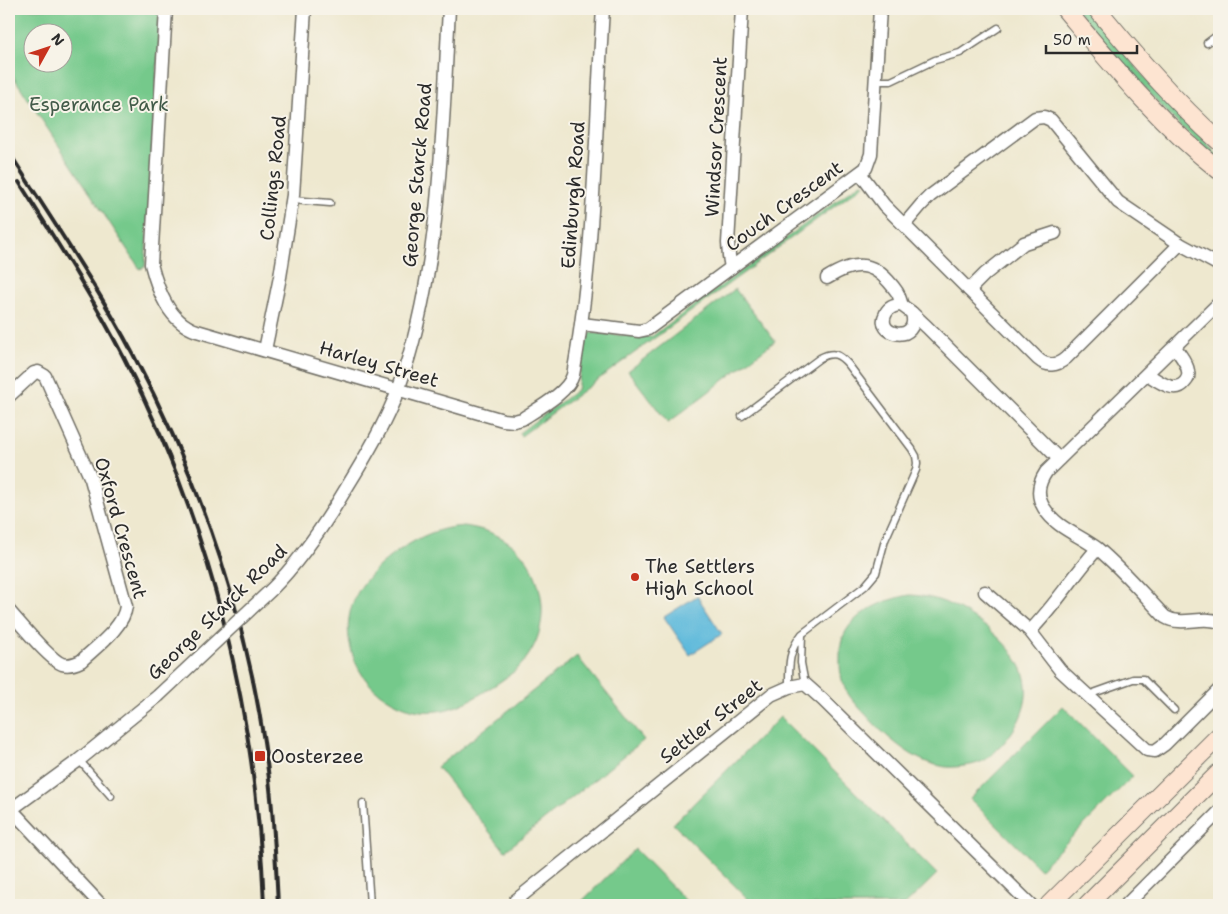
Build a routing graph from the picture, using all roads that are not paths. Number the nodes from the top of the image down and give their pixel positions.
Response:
1 (166, 9) edge
2 (305, 9) edge
3 (449, 9) edge
4 (603, 9) edge
5 (742, 9) edge
6 (880, 9) edge
7 (1065, 9) edge
8 (1097, 9) edge
9 (998, 28) dead end
10 (1219, 34) edge
11 (1207, 42) dead end
12 (875, 81) junction
13 (1219, 141) edge
14 (1219, 170) edge
15 (860, 173) junction
16 (292, 200) junction
17 (330, 203) dead end
18 (905, 224) junction
19 (1055, 233) dead end
20 (1180, 244) junction
21 (1219, 265) edge
22 (731, 268) junction
23 (827, 278) dead end
24 (970, 290) junction
25 (1219, 303) edge
26 (907, 309) junction
27 (582, 324) junction
28 (912, 327) junction
29 (931, 331) junction
30 (1174, 347) junction
31 (265, 350) junction
32 (1147, 374) junction
33 (570, 382) joint
34 (398, 390) junction
35 (9, 396) edge
36 (742, 416) dead end
37 (1059, 459) junction
38 (1097, 549) junction
39 (985, 592) dead end
40 (9, 611) edge
41 (1219, 622) edge
42 (1030, 631) junction
43 (802, 634) junction
44 (805, 684) junction
45 (789, 687) junction
46 (1219, 690) edge
47 (1087, 696) junction
48 (1174, 710) dead end
49 (1219, 736) edge
50 (79, 760) junction
51 (1219, 773) edge
52 (111, 796) dead end
53 (363, 803) dead end
54 (9, 809) edge
55 (1219, 812) edge
56 (514, 904) edge
57 (101, 905) edge
58 (370, 905) edge
59 (1031, 905) edge
60 (1049, 905) edge
61 (1087, 905) edge
62 (1126, 905) edge

1 - 31 street, Harley Street
2 - 16 street, Collings Road
3 - 34 street, George Starck Road
4 - 27 street, Edinburgh Road
5 - 22 street, Windsor Crescent
6 - 12 street, Couch Crescent
7 - 14 main road
8 - 13 main road
9 - 12 lane
10 - 11 lane
12 - 15 street, Couch Crescent
15 - 18 street
15 - 22 street, Couch Crescent
16 - 17 lane
16 - 31 street, Collings Road
18 - 20 street
18 - 24 street
19 - 24 street
20 - 21 street
20 - 24 street
22 - 27 street, Couch Crescent
23 - 26 street
25 - 30 street
26 - 28 street
26 - 28 street
26 - 29 street
27 - 33 street, Edinburgh Road
28 - 29 street
29 - 37 street
30 - 32 street
30 - 32 street
31 - 34 street, Harley Street
32 - 37 street
33 - 34 street, Harley Street
34 - 50 street, George Starck Road, bridge
35 - 40 street, Oxford Crescent
36 - 43 lane
37 - 38 street
38 - 41 street
38 - 42 street
39 - 42 street
42 - 47 street
43 - 44 lane
43 - 45 lane
44 - 45 street, Settler Street
44 - 59 street
45 - 56 street, Settler Street
46 - 47 street
47 - 48 lane
49 - 60 main road
50 - 52 lane
50 - 54 street, George Starck Road
51 - 61 main road
53 - 58 lane
54 - 57 street
55 - 62 street

